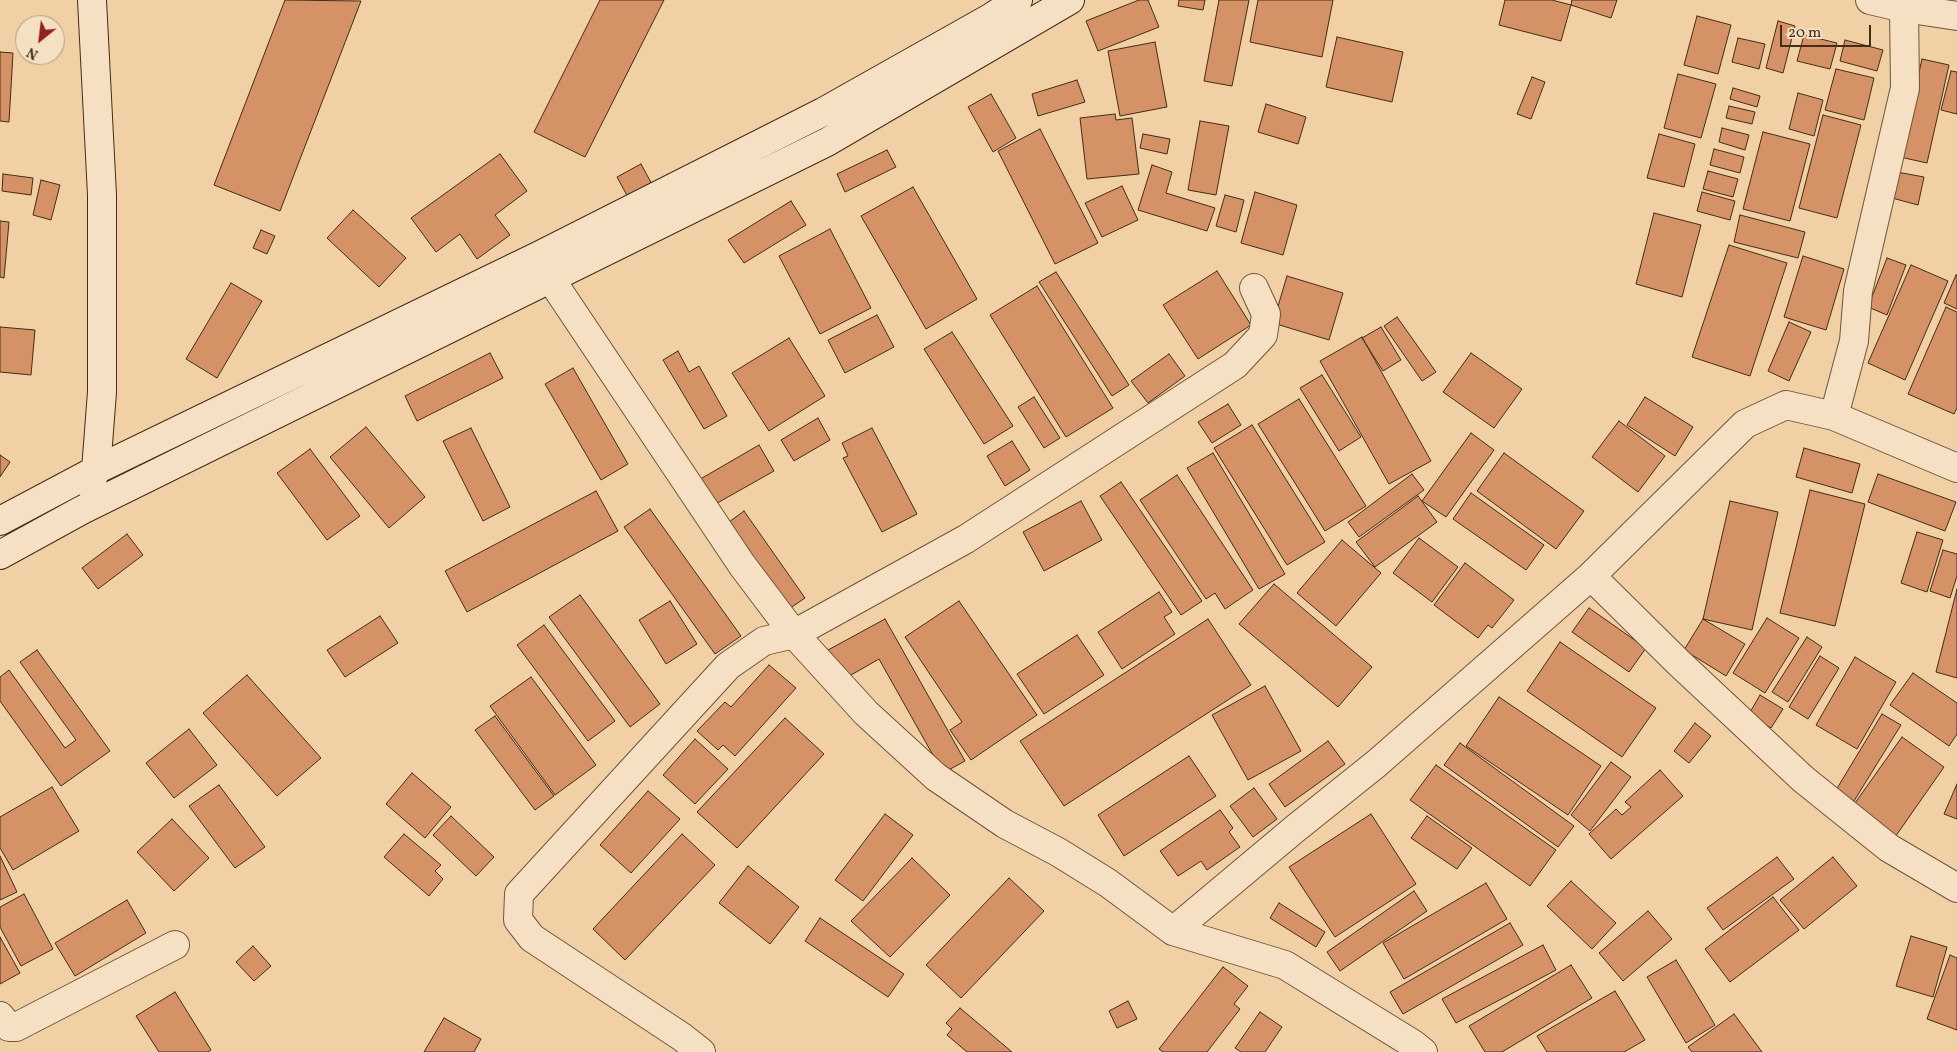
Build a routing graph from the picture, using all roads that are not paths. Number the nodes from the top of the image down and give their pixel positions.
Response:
1 (92, 0) edge
2 (1018, 0) edge
3 (1070, 0) edge
4 (1870, 0) edge
5 (1904, 4) edge
6 (1957, 16) edge
7 (550, 278) junction
8 (1254, 288) dead end
9 (1834, 416) junction
10 (1957, 468) edge
11 (96, 470) junction
12 (82, 510) junction
13 (0, 522) edge
14 (0, 555) edge
15 (1591, 576) junction
16 (794, 634) junction
17 (1957, 888) edge
18 (1173, 931) junction
19 (174, 945) dead end
20 (0, 1016) edge
21 (701, 1052) edge
22 (1423, 1052) edge

1 - 11 street
2 - 11 street
3 - 7 street
4 - 5 street
5 - 6 street
5 - 9 street
7 - 12 street
7 - 16 street
8 - 16 street
9 - 10 street
9 - 15 street
11 - 12 street
11 - 13 street
12 - 14 street
15 - 17 street
15 - 18 street
16 - 18 street
16 - 21 street
18 - 22 street
19 - 20 street

